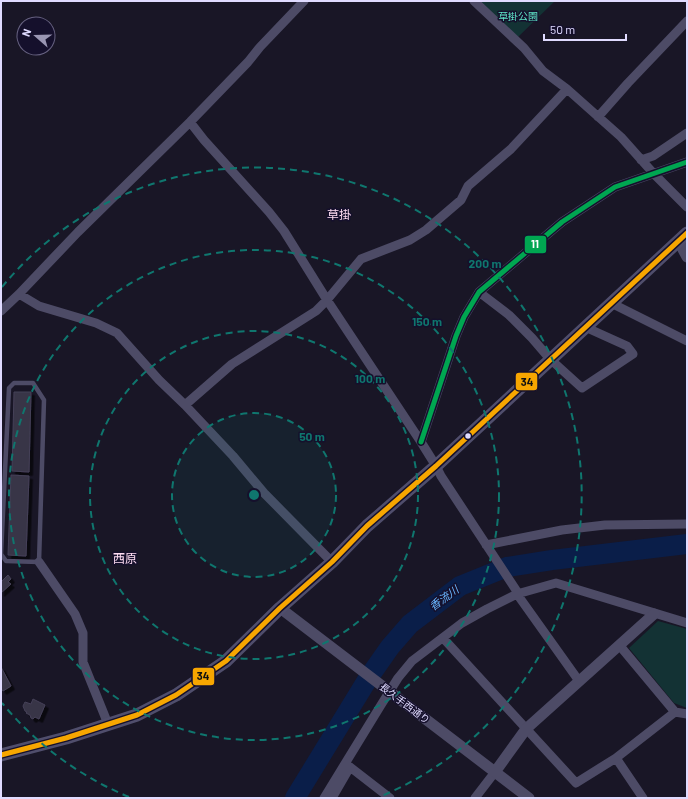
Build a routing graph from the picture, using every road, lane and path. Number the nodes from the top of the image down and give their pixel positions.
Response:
1 (304, 1) edge
2 (474, 1) edge
3 (687, 21) edge
4 (567, 89) junction
5 (598, 117) junction
6 (190, 122) junction
7 (687, 133) edge
8 (641, 160) junction
9 (687, 162) edge
10 (654, 174) junction
11 (687, 207) edge
12 (683, 238) edge
13 (687, 257) edge
14 (479, 292) junction
15 (19, 294) junction
16 (327, 300) junction
17 (611, 303) junction
18 (1, 311) edge
19 (585, 327) junction
20 (687, 341) edge
21 (550, 359) junction
22 (185, 405) junction
23 (421, 442) junction
24 (436, 466) junction
25 (687, 524) edge
26 (487, 547) junction
27 (39, 562) junction
28 (332, 562) junction
29 (517, 592) junction
30 (280, 608) junction
31 (654, 614) junction
32 (687, 623) edge
33 (443, 638) junction
34 (620, 646) junction
35 (579, 681) junction
36 (388, 690) junction
37 (675, 712) junction
38 (687, 714) edge
39 (108, 724) junction
40 (526, 729) junction
41 (1, 755) edge
42 (616, 758) junction
43 (495, 772) junction
44 (324, 798) edge
45 (332, 798) edge
46 (390, 798) edge
47 (476, 798) edge
48 (529, 798) edge
49 (644, 798) edge

1 - 6 street
2 - 4 street
3 - 5 street
4 - 5 street
4 - 16 street
5 - 8 street
6 - 15 street
6 - 16 street
7 - 8 street
8 - 10 street
9 - 10 street
10 - 11 street
10 - 14 street
12 - 13 street
12 - 17 main road
14 - 21 street
14 - 23 street
15 - 18 street
15 - 22 street
16 - 22 street
16 - 23 street
17 - 19 main road
17 - 20 street
19 - 21 main road
19 - 21 street
21 - 24 main road
22 - 28 street
23 - 24 street
24 - 26 street
24 - 28 main road
25 - 26 street
26 - 29 street
27 - 27 lane
27 - 39 street
28 - 30 main road
29 - 31 street
29 - 33 street
29 - 35 street
30 - 36 street, 長久手西通り
30 - 39 main road
31 - 32 street
31 - 34 street
33 - 36 street
33 - 40 street
34 - 35 street
34 - 37 street
35 - 40 street
36 - 43 street, 長久手西通り
36 - 44 street
37 - 38 street
37 - 42 street
39 - 41 main road
40 - 42 street
40 - 43 street
42 - 49 street
43 - 47 street
43 - 48 street, 長久手西通り
45 - 46 street

